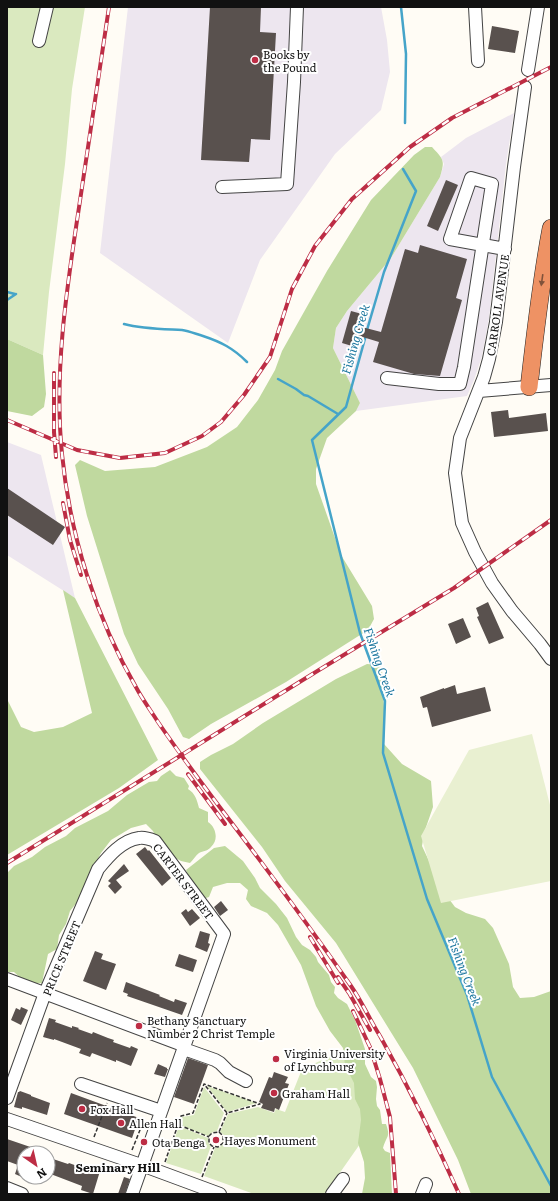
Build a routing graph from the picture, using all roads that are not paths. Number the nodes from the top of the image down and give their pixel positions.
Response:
1 (47, 7) edge
2 (297, 7) edge
3 (475, 7) edge
4 (538, 7) edge
5 (39, 41) dead end
6 (478, 61) dead end
7 (528, 70) dead end
8 (525, 87) dead end
9 (222, 187) dead end
10 (551, 228) edge
11 (483, 245) junction
12 (505, 249) junction
13 (387, 378) dead end
14 (460, 384) junction
15 (551, 385) edge
16 (529, 387) junction
17 (480, 388) junction
18 (551, 659) edge
19 (139, 838) joint
20 (7, 979) edge
21 (46, 993) junction
22 (185, 1047) junction
23 (246, 1081) dead end
24 (81, 1084) dead end
25 (7, 1098) edge
26 (161, 1111) junction
27 (7, 1119) edge
28 (142, 1165) junction
29 (343, 1179) dead end
30 (7, 1188) edge
31 (22, 1194) edge
32 (132, 1194) edge
33 (220, 1194) edge
34 (332, 1194) edge

1 - 5 street
2 - 9 street
3 - 6 street
4 - 7 street
8 - 12 street, CARROLL AVENUE
10 -> 16 highway
11 - 11 street
11 - 12 street
11 - 14 street
12 - 17 street, CARROLL AVENUE
13 - 14 street
14 - 17 street
15 - 16 street
16 - 17 street
17 - 18 street, CARROLL AVENUE
19 - 21 street, PRICE STREET
19 - 22 street, CARTER STREET
20 - 21 street
21 - 22 street
21 - 25 street, PRICE STREET
22 - 23 street
22 - 26 street
24 - 26 street
26 - 28 street
27 - 28 street
28 - 32 street
28 - 33 street
29 - 34 street
30 - 31 street

